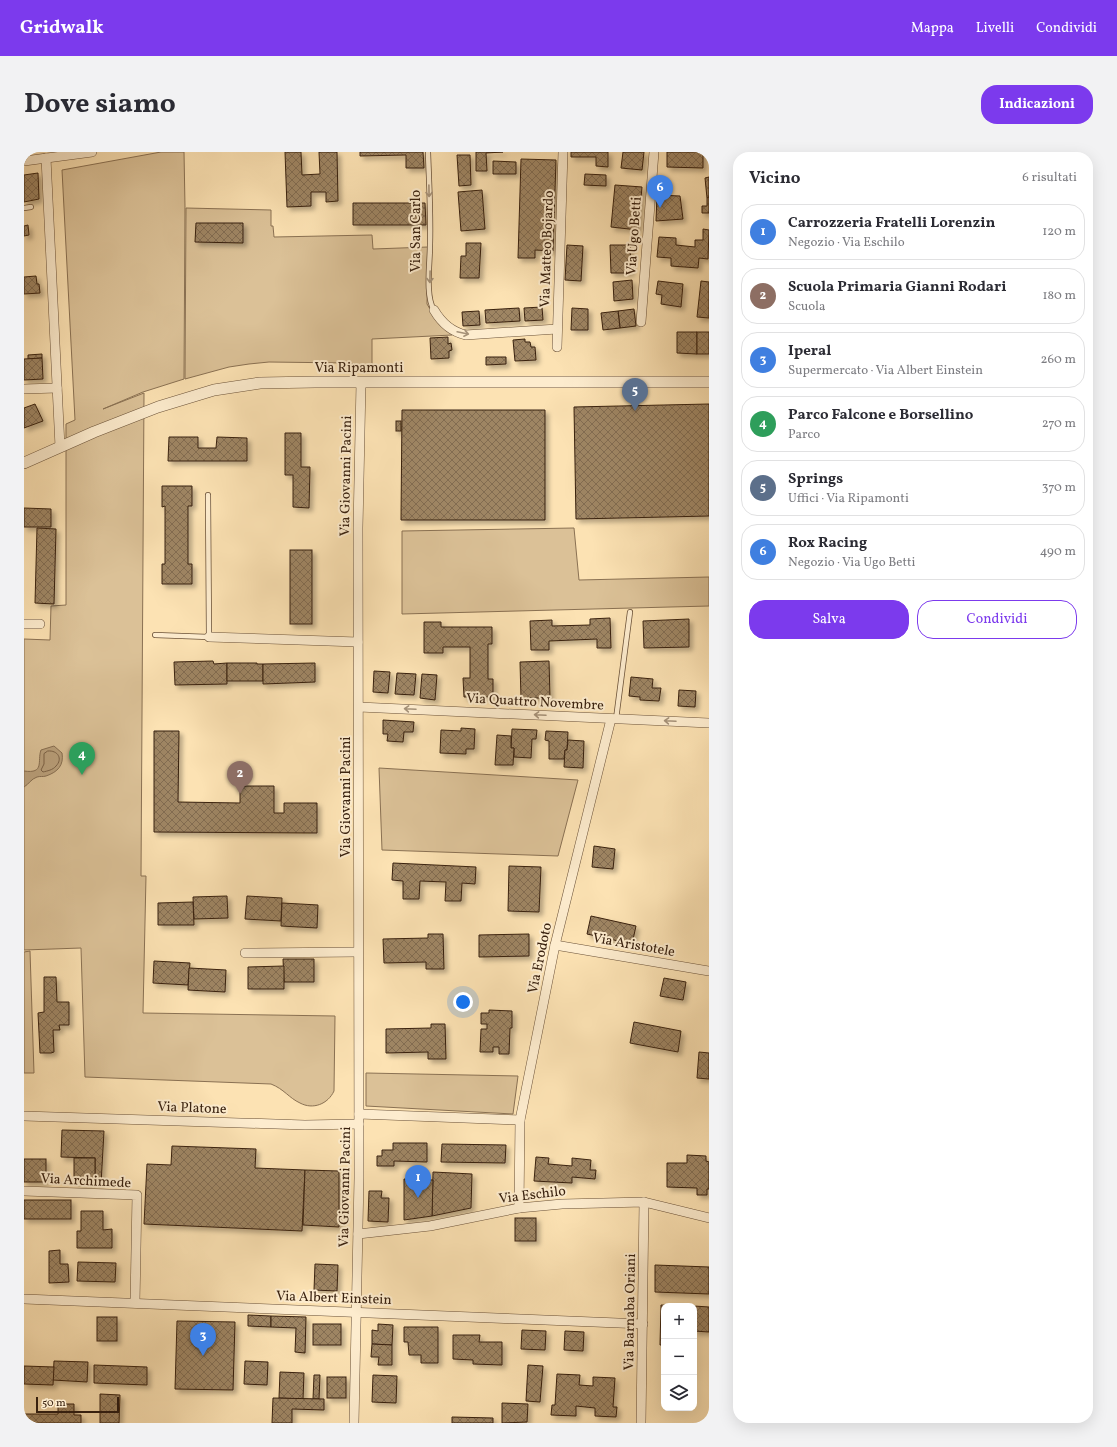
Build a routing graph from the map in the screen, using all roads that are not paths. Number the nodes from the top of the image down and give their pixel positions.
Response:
1 (92, 152) edge
2 (428, 152) edge
3 (563, 152) edge
4 (654, 152) edge
5 (69, 154) edge
6 (46, 158) junction
7 (24, 161) edge
8 (31, 207) dead end
9 (24, 208) edge
10 (434, 310) joint
11 (641, 322) dead end
12 (557, 328) junction
13 (557, 347) dead end
14 (361, 382) junction
15 (709, 382) edge
16 (57, 388) junction
17 (24, 389) edge
18 (60, 447) junction
19 (24, 463) edge
20 (208, 496) dead end
21 (630, 612) dead end
22 (24, 624) edge
23 (40, 624) dead end
24 (155, 635) dead end
25 (209, 637) junction
26 (358, 642) junction
27 (359, 707) junction
28 (613, 719) junction
29 (709, 723) edge
30 (555, 945) junction
31 (358, 952) junction
32 (245, 953) dead end
33 (709, 971) edge
34 (359, 1114) junction
35 (24, 1116) edge
36 (520, 1120) junction
37 (359, 1124) junction
38 (24, 1191) edge
39 (644, 1202) junction
40 (519, 1208) junction
41 (709, 1218) edge
42 (358, 1234) junction
43 (24, 1299) edge
44 (135, 1303) junction
45 (356, 1312) junction
46 (642, 1324) junction
47 (354, 1423) edge
48 (642, 1423) edge

1 - 5 street
2 -> 10 lane, Via San Carlo
3 - 12 street, Via Matteo Bojardo
4 - 11 street, Via Ugo Betti
5 - 6 street
6 - 7 street
6 - 16 street
8 - 9 lane
10 -> 12 street
12 - 13 street, Via Matteo Bojardo
14 - 15 street, Via Ripamonti
14 - 18 street, Via Ripamonti
14 - 26 street, Via Giovanni Pacini
16 - 17 street
16 - 18 street
18 - 19 street, Via Ripamonti
20 - 25 lane
21 - 28 lane
22 - 23 street
24 - 25 lane
25 - 26 street
26 - 27 street, Via Giovanni Pacini
28 -> 27 street, Via Quattro Novembre
27 - 31 street, Via Giovanni Pacini
29 -> 28 street, Via Quattro Novembre
28 - 30 street, Via Erodoto
30 - 33 street, Via Aristotele
30 - 36 street, Via Erodoto
31 - 32 street
31 - 34 street, Via Giovanni Pacini
34 - 36 street
34 - 37 street, Via Giovanni Pacini
35 - 37 street, Via Platone
36 - 40 street, Via Erodoto
37 - 42 street, Via Giovanni Pacini
38 - 44 street, Via Archimede
39 - 40 street, Via Eschilo
39 - 41 street, Via Eschilo
39 - 46 street, Via Barnaba Oriani
40 - 42 street, Via Eschilo
42 - 45 street, Via Giovanni Pacini
43 - 44 street, Via Albert Einstein
44 - 45 street, Via Albert Einstein
45 - 46 street, Via Albert Einstein
45 - 47 street, Via Giovanni Pacini
46 - 48 street, Via Barnaba Oriani

